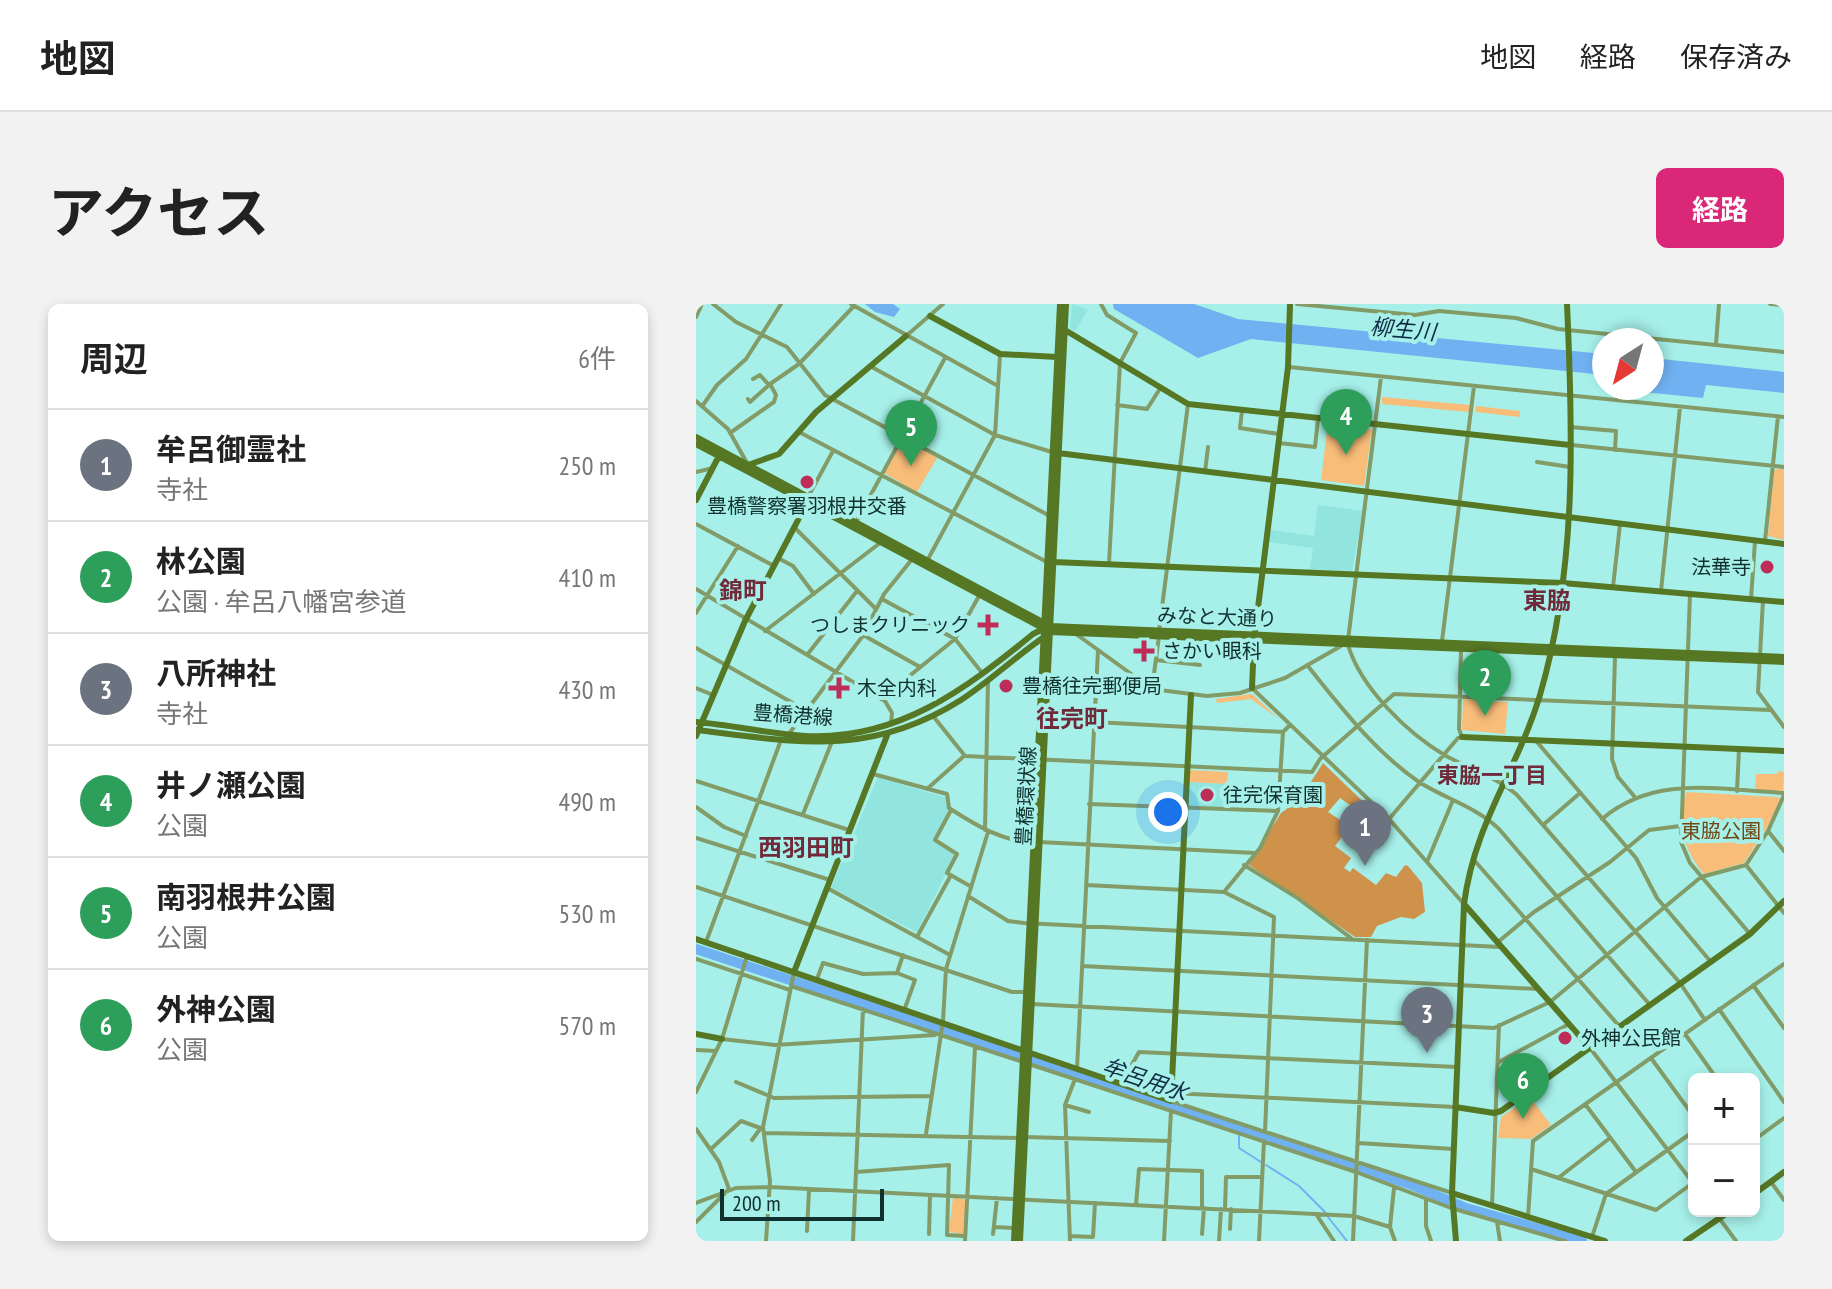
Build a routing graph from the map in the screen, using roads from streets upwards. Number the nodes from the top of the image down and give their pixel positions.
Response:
1 (702, 304) edge
2 (713, 304) edge
3 (781, 304) edge
4 (943, 304) edge
5 (1060, 304) edge
6 (1066, 304) edge
7 (1101, 304) edge
8 (1290, 304) edge
9 (1297, 304) edge
10 (1440, 304) edge
11 (1567, 304) edge
12 (1719, 304) edge
13 (1770, 304) edge
14 (853, 305) edge
15 (1784, 305) edge
16 (1439, 311) junction
17 (930, 316) junction
18 (696, 317) edge
19 (1063, 328) junction
20 (1568, 330) junction
21 (763, 335) junction
22 (906, 336) junction
23 (1716, 344) junction
24 (1784, 352) edge
25 (1000, 354) junction
26 (1057, 357) junction
27 (945, 358) junction
28 (1120, 363) junction
29 (799, 364) junction
30 (870, 366) junction
31 (1288, 367) junction
32 (1381, 377) junction
33 (753, 379) dead end
34 (770, 385) junction
35 (998, 386) junction
36 (1474, 386) junction
37 (1161, 387) junction
38 (1568, 395) junction
39 (924, 397) junction
40 (831, 398) junction
41 (748, 399) dead end
42 (696, 401) edge
43 (1188, 404) junction
44 (703, 405) junction
45 (1117, 405) junction
46 (1680, 406) junction
47 (1242, 410) junction
48 (1282, 415) junction
49 (1781, 417) edge
50 (1318, 419) junction
51 (1376, 425) junction
52 (1569, 427) junction
53 (799, 432) junction
54 (730, 433) junction
55 (995, 435) junction
56 (1469, 435) junction
57 (902, 436) junction
58 (696, 437) edge
59 (1279, 438) junction
60 (696, 444) edge
61 (1570, 445) junction
62 (1208, 447) dead end
63 (1615, 450) junction
64 (833, 451) junction
65 (1055, 452) junction
66 (720, 453) junction
67 (1675, 456) junction
68 (1114, 461) junction
69 (1537, 462) dead end
70 (748, 465) junction
71 (1773, 466) junction
72 (1570, 467) junction
73 (1784, 467) edge
74 (713, 468) junction
75 (1180, 469) junction
76 (696, 472) edge
77 (1205, 472) junction
78 (974, 475) junction
79 (881, 476) junction
80 (1274, 480) junction
81 (1368, 492) junction
82 (696, 500) edge
83 (808, 500) junction
84 (1460, 504) junction
85 (953, 514) junction
86 (1049, 515) junction
87 (1571, 517) junction
88 (696, 524) edge
89 (1620, 524) junction
90 (854, 526) junction
91 (794, 527) junction
92 (1668, 529) junction
93 (1755, 540) junction
94 (1765, 541) junction
95 (880, 543) junction
96 (1784, 544) edge
97 (738, 546) junction
98 (914, 557) junction
99 (778, 558) junction
100 (1050, 562) junction
101 (926, 564) junction
102 (1109, 564) junction
103 (774, 566) junction
104 (1168, 566) junction
105 (1262, 570) junction
106 (840, 573) junction
107 (1357, 575) junction
108 (1451, 578) junction
109 (1563, 583) junction
110 (1613, 587) junction
111 (696, 589) edge
112 (857, 591) junction
113 (1661, 591) junction
114 (814, 594) junction
115 (1690, 594) junction
116 (979, 596) junction
117 (706, 597) junction
118 (882, 599) junction
119 (1751, 599) junction
120 (1763, 600) junction
121 (1784, 602) edge
122 (876, 609) junction
123 (696, 613) edge
124 (745, 621) junction
125 (1046, 629) junction
126 (765, 631) junction
127 (1073, 632) junction
128 (1159, 633) junction
129 (863, 635) junction
130 (1254, 637) junction
131 (955, 639) junction
132 (1348, 640) junction
133 (1442, 645) junction
134 (1462, 646) junction
135 (696, 648) edge
136 (1098, 650) junction
137 (1552, 650) junction
138 (1615, 652) junction
139 (1687, 654) junction
140 (807, 655) junction
141 (1760, 659) junction
142 (1784, 659) edge
143 (1156, 660) junction
144 (1200, 665) dead end
145 (1307, 665) junction
146 (726, 666) junction
147 (920, 667) junction
148 (834, 672) junction
149 (986, 677) junction
150 (1047, 680) junction
151 (1095, 682) junction
152 (1144, 684) junction
153 (696, 688) edge
154 (1252, 688) junction
155 (1152, 689) junction
156 (713, 695) junction
157 (1191, 695) junction
158 (1460, 696) junction
159 (881, 699) junction
160 (1538, 700) junction
161 (1384, 702) junction
162 (1613, 703) junction
163 (1685, 706) junction
164 (805, 710) junction
165 (1770, 710) junction
166 (933, 716) junction
167 (699, 722) edge
168 (1093, 722) junction
169 (891, 725) junction
170 (1290, 725) junction
171 (1188, 726) junction
172 (1357, 727) junction
173 (1784, 727) edge
174 (697, 732) edge
175 (1283, 732) junction
176 (888, 733) junction
177 (788, 735) junction
178 (1460, 738) junction
179 (781, 740) junction
180 (1522, 740) junction
181 (1536, 741) junction
182 (1611, 743) junction
183 (831, 744) junction
184 (1683, 746) junction
185 (1739, 749) junction
186 (1784, 751) edge
187 (1444, 754) junction
188 (965, 756) junction
189 (1323, 757) junction
190 (987, 758) junction
191 (1040, 761) junction
192 (1091, 762) junction
193 (1187, 767) junction
194 (1282, 771) junction
195 (871, 773) junction
196 (696, 781) edge
197 (1420, 782) junction
198 (1502, 783) junction
199 (927, 789) junction
200 (1681, 789) junction
201 (1737, 791) junction
202 (1580, 793) junction
203 (1784, 794) edge
204 (1634, 796) junction
205 (758, 800) junction
206 (1453, 800) junction
207 (1089, 804) junction
208 (696, 807) edge
209 (1185, 808) junction
210 (951, 810) junction
211 (1278, 811) junction
212 (803, 814) junction
213 (1486, 816) junction
214 (1389, 819) junction
215 (1602, 819) junction
216 (1543, 825) junction
217 (1680, 826) junction
218 (849, 830) junction
219 (987, 831) junction
220 (1768, 831) junction
221 (746, 836) junction
222 (696, 838) edge
223 (1036, 842) junction
224 (1087, 844) junction
225 (1628, 848) junction
226 (1183, 849) junction
227 (740, 851) junction
228 (1784, 851) edge
229 (1255, 853) junction
230 (1472, 858) junction
231 (1427, 862) junction
232 (1244, 865) junction
233 (1746, 865) junction
234 (951, 875) junction
235 (1588, 877) junction
236 (1701, 877) junction
237 (830, 880) junction
238 (1086, 885) junction
239 (970, 886) junction
240 (696, 887) edge
241 (827, 888) junction
242 (1181, 890) junction
243 (1224, 892) junction
244 (724, 896) junction
245 (968, 896) junction
246 (1557, 896) junction
247 (1464, 904) junction
248 (1781, 904) edge
249 (1664, 907) junction
250 (1784, 913) edge
251 (1526, 918) junction
252 (1032, 923) junction
253 (813, 924) junction
254 (1084, 926) junction
255 (1179, 931) junction
256 (1635, 931) junction
257 (1750, 934) junction
258 (918, 935) junction
259 (1274, 935) junction
260 (696, 939) edge
261 (1353, 939) junction
262 (1367, 940) junction
263 (706, 942) junction
264 (1500, 944) junction
265 (1463, 945) junction
266 (1607, 954) junction
267 (903, 955) junction
268 (950, 955) junction
269 (696, 959) edge
270 (746, 959) junction
271 (1711, 962) junction
272 (1784, 964) edge
273 (1082, 966) junction
274 (946, 969) junction
275 (742, 972) junction
276 (1178, 972) junction
277 (897, 973) junction
278 (1272, 976) junction
279 (1578, 978) junction
280 (817, 979) junction
281 (1365, 981) junction
282 (792, 982) junction
283 (1680, 983) junction
284 (1461, 985) junction
285 (1753, 985) junction
286 (1539, 989) junction
287 (1026, 992) junction
288 (1550, 1002) junction
289 (1031, 1004) junction
290 (1650, 1005) junction
291 (1080, 1007) junction
292 (905, 1008) junction
293 (863, 1009) junction
294 (1719, 1009) junction
295 (1176, 1011) junction
296 (1270, 1017) junction
297 (1705, 1020) junction
298 (1364, 1021) junction
299 (1569, 1024) junction
300 (1499, 1025) junction
301 (1459, 1026) junction
302 (1620, 1027) junction
303 (1784, 1028) edge
304 (941, 1029) junction
305 (696, 1034) edge
306 (1685, 1034) junction
307 (722, 1039) junction
308 (863, 1040) junction
309 (779, 1044) junction
310 (975, 1047) junction
311 (1590, 1048) junction
312 (696, 1050) edge
313 (716, 1051) junction
314 (1173, 1053) junction
315 (1026, 1057) junction
316 (1268, 1058) junction
317 (1651, 1058) junction
318 (1499, 1062) junction
319 (1361, 1063) junction
320 (1457, 1067) junction
321 (1077, 1069) junction
322 (1713, 1073) edge
323 (1075, 1079) junction
324 (736, 1082) dead end
325 (1616, 1083) junction
326 (1121, 1084) junction
327 (696, 1092) edge
328 (768, 1095) junction
329 (859, 1095) junction
330 (931, 1096) junction
331 (1171, 1097) junction
332 (1266, 1099) junction
333 (1153, 1100) junction
334 (1784, 1102) edge
335 (1359, 1103) junction
336 (1585, 1104) junction
337 (1065, 1105) junction
338 (1455, 1107) junction
339 (1688, 1109) edge
340 (1171, 1111) junction
341 (1089, 1112) dead end
342 (1496, 1113) junction
343 (1784, 1118) edge
344 (1220, 1122) junction
345 (696, 1129) edge
346 (763, 1130) junction
347 (1265, 1132) junction
348 (858, 1133) junction
349 (926, 1134) junction
350 (1688, 1136) edge
351 (1760, 1136) edge
352 (970, 1137) junction
353 (1022, 1137) junction
354 (1610, 1138) junction
355 (1067, 1139) junction
356 (752, 1140) dead end
357 (1170, 1141) junction
358 (1264, 1141) junction
359 (1358, 1143) junction
360 (711, 1149) junction
361 (1453, 1149) junction
362 (1668, 1151) junction
363 (1357, 1167) junction
364 (1531, 1169) junction
365 (1169, 1170) junction
366 (856, 1172) junction
367 (1636, 1172) junction
368 (1784, 1172) edge
369 (1688, 1176) edge
370 (1262, 1177) junction
371 (1558, 1178) junction
372 (1771, 1182) junction
373 (769, 1187) junction
374 (1688, 1187) edge
375 (1394, 1188) junction
376 (729, 1189) junction
377 (809, 1189) junction
378 (1760, 1190) edge
379 (855, 1191) junction
380 (1606, 1194) junction
381 (930, 1195) junction
382 (1452, 1195) junction
383 (948, 1196) junction
384 (967, 1197) junction
385 (997, 1198) junction
386 (1426, 1199) junction
387 (1019, 1200) junction
388 (1784, 1200) edge
389 (1071, 1202) junction
390 (696, 1203) edge
391 (1095, 1203) junction
392 (1136, 1205) junction
393 (1166, 1206) junction
394 (1492, 1206) junction
395 (1451, 1207) junction
396 (1203, 1208) junction
397 (1226, 1209) junction
398 (1260, 1211) junction
399 (1316, 1214) junction
400 (1354, 1216) junction
401 (1528, 1217) junction
402 (1722, 1217) edge
403 (1719, 1219) junction
404 (696, 1222) edge
405 (1497, 1222) junction
406 (1390, 1227) junction
407 (1010, 1228) junction
408 (1230, 1229) dead end
409 (807, 1231) dead end
410 (1530, 1231) junction
411 (929, 1234) dead end
412 (1202, 1234) dead end
413 (1592, 1237) junction
414 (1070, 1238) edge
415 (965, 1239) edge
416 (1530, 1239) dead end
417 (766, 1241) edge
418 (853, 1241) edge
419 (1017, 1241) edge
420 (1164, 1241) edge
421 (1219, 1241) edge
422 (1259, 1241) edge
423 (1334, 1241) edge
424 (1353, 1241) edge
425 (1395, 1241) edge
426 (1431, 1241) edge
427 (1456, 1241) edge
428 (1500, 1241) edge
429 (1563, 1241) edge
430 (1605, 1241) edge
431 (1686, 1241) edge
432 (1736, 1241) edge

1 - 18 street
2 - 21 street
3 - 21 street
4 - 17 street
5 - 19 street, 豊橋環状線
6 - 19 street, 豊橋環状線
7 - 28 street
8 - 31 street
9 - 16 street
10 - 16 street
11 - 20 street
12 - 23 street
13 - 15 street
14 - 22 street
14 - 29 street
16 - 20 street
17 - 22 street
17 - 25 street
19 - 26 street, 豊橋環状線
19 - 28 street
19 - 65 street, 豊橋環状線
20 - 23 street
20 - 38 street
21 - 29 street
21 - 44 street
22 - 27 street
22 - 30 street
23 - 24 street
25 - 26 street
25 - 35 street
26 - 65 street, 豊橋環状線
27 - 35 street
27 - 39 street
28 - 37 street
28 - 45 street
29 - 34 street
29 - 40 street
30 - 39 street
30 - 40 street
31 - 32 street
31 - 48 street
32 - 36 street
32 - 51 street
33 - 34 street
34 - 41 street
34 - 54 street
35 - 55 street
36 - 38 street
36 - 56 street
37 - 43 street
37 - 45 street
38 - 46 street
38 - 52 street
39 - 55 street
39 - 57 street
40 - 53 street
40 - 57 street
42 - 44 street
43 - 47 street
43 - 75 street
44 - 54 street
45 - 68 street
46 - 49 street
46 - 67 street
47 - 48 street
47 - 59 street
48 - 50 street
48 - 59 street
49 - 71 street
50 - 51 street
50 - 59 street
51 - 56 street
51 - 81 street
52 - 61 street
52 - 63 street
53 - 64 street
53 - 70 street
54 - 70 street
55 - 65 street
55 - 78 street
56 - 61 street
56 - 84 street
57 - 78 street
57 - 79 street
58 - 66 street, みなと大通り
59 - 80 street
60 - 66 street, みなと大通り
61 - 63 street
61 - 72 street
62 - 77 street
63 - 67 street
64 - 79 street
64 - 83 street
65 - 68 street
65 - 86 street, 豊橋環状線
65 - 100 street, 豊橋環状線
66 - 70 street, みなと大通り
66 - 74 street
66 - 83 street, みなと大通り
67 - 71 street
67 - 92 street
68 - 75 street
68 - 102 street
69 - 72 street
70 - 83 street, みなと大通り
71 - 73 street
71 - 94 street
72 - 87 street
74 - 76 street
74 - 82 street
75 - 77 street
75 - 104 street
77 - 80 street
78 - 85 street
78 - 86 street
79 - 85 street
79 - 90 street
80 - 81 street
80 - 105 street
81 - 84 street
81 - 107 street
83 - 90 street, みなと大通り
83 - 91 street
84 - 87 street
84 - 108 street
85 - 100 street
85 - 101 street
86 - 100 street, 豊橋環状線
87 - 89 street
87 - 109 street
88 - 97 street
89 - 92 street
89 - 110 street
90 - 95 street, みなと大通り
90 - 98 street, みなと大通り
91 - 99 street
91 - 106 street
92 - 93 street
92 - 113 street
93 - 94 street
93 - 119 street
94 - 96 street
95 - 98 street, みなと大通り
95 - 106 street
97 - 103 street
97 - 117 street
98 - 101 street, みなと大通り
98 - 118 street
99 - 103 street
99 - 114 street
100 - 102 street
100 - 125 street, 豊橋環状線
101 - 116 street, みなと大通り
101 - 125 street, みなと大通り
102 - 104 street
103 - 124 street
104 - 105 street
104 - 128 street
105 - 107 street
105 - 130 street
106 - 112 street
106 - 114 street
107 - 108 street
107 - 132 street
108 - 109 street
108 - 133 street
109 - 110 street
109 - 137 street
110 - 113 street
111 - 117 street
112 - 122 street
112 - 140 street
113 - 115 street
114 - 126 street
115 - 119 street
115 - 139 street
116 - 125 street, みなと大通り
116 - 131 street
117 - 123 street
117 - 124 street
118 - 122 street
118 - 131 street
119 - 120 street
120 - 121 street
120 - 141 street
122 - 129 street
124 - 126 street
124 - 146 street
125 - 127 street, みなと大通り
125 - 128 street, みなと大通り
125 - 149 street, 豊橋港線
125 - 150 street, 豊橋環状線
125 - 191 street, 豊橋環状線
126 - 140 street
127 - 128 street, みなと大通り
127 - 136 street
128 - 130 street, みなと大通り
128 - 143 street
129 - 147 street
129 - 148 street
130 - 132 street, みなと大通り
130 - 154 street
131 - 147 street
131 - 149 street
132 - 133 street, みなと大通り
132 - 145 street
132 - 161 street
133 - 134 street, みなと大通り
134 - 137 street, みなと大通り
134 - 158 street
135 - 146 street
136 - 151 street
136 - 152 street
137 - 138 street, みなと大通り
137 - 160 street
138 - 139 street, みなと大通り
138 - 162 street
139 - 141 street, みなと大通り
139 - 163 street
140 - 148 street
141 - 142 street, みなと大通り
141 - 165 street
143 - 144 street
143 - 155 street
145 - 154 street
145 - 172 street
146 - 156 street
146 - 164 street
147 - 159 street
148 - 159 street
148 - 164 street
149 - 166 street, 豊橋港線
149 - 169 street, 豊橋港線
149 - 190 street
150 - 151 street
150 - 191 street, 豊橋環状線
151 - 152 street
151 - 168 street
152 - 155 street
153 - 156 street
154 - 157 street
154 - 170 street
155 - 157 street
156 - 167 street
157 - 171 street
158 - 160 street
158 - 161 street
158 - 178 street
159 - 169 street
160 - 162 street
160 - 180 street
161 - 172 street
161 - 187 street
162 - 163 street
162 - 182 street
163 - 165 street
163 - 184 street
164 - 177 street
165 - 173 street
166 - 176 street, 豊橋港線
166 - 188 street
167 - 174 street
167 - 177 street, 豊橋港線
168 - 171 street
168 - 192 street
169 - 176 street
169 - 177 street, 豊橋港線
170 - 175 street
170 - 189 street
171 - 175 street
171 - 193 street
172 - 189 street
172 - 197 street
174 - 179 street, 豊橋港線
175 - 194 street
176 - 183 street, 豊橋港線
176 - 195 street
178 - 180 street
178 - 187 street
179 - 183 street, 豊橋港線
179 - 205 street
180 - 181 street
180 - 198 street
181 - 182 street
181 - 202 street
182 - 184 street
182 - 204 street
183 - 212 street
184 - 185 street
184 - 200 street
185 - 186 street
185 - 201 street
187 - 197 street
187 - 198 street
188 - 190 street
188 - 199 street
189 - 194 street
189 - 214 street
190 - 191 street
190 - 219 street
191 - 192 street
191 - 223 street, 豊橋環状線
192 - 193 street
192 - 207 street
193 - 194 street
193 - 209 street
194 - 211 street
195 - 199 street
195 - 218 street
196 - 205 street
197 - 206 street
197 - 214 street
198 - 213 street
198 - 216 street
199 - 210 street
200 - 201 street
200 - 204 street
200 - 217 street
201 - 203 street
202 - 215 street
202 - 216 street
203 - 220 street
204 - 215 street
205 - 212 street
205 - 221 street
206 - 213 street
206 - 231 street
207 - 209 street
207 - 224 street
208 - 221 street
209 - 211 street
209 - 226 street
210 - 219 street
210 - 234 street
211 - 229 street
212 - 218 street
213 - 230 street
213 - 246 street
214 - 231 street
215 - 225 street
216 - 235 street
217 - 225 street
217 - 236 street
218 - 237 street
219 - 223 street
219 - 239 street
220 - 228 street
220 - 233 street
221 - 227 street
222 - 227 street
223 - 224 street
223 - 252 street, 豊橋環状線
224 - 226 street
224 - 238 street
225 - 235 street
225 - 249 street
226 - 229 street
226 - 242 street
227 - 237 street
227 - 244 street
229 - 232 street
230 - 247 street
230 - 251 street
231 - 247 street
232 - 243 street
232 - 261 street
233 - 236 street
233 - 248 street
234 - 239 street
234 - 258 street
235 - 246 street
235 - 256 street
236 - 249 street
236 - 257 street
237 - 241 street
238 - 242 street
238 - 254 street
239 - 245 street
240 - 244 street
241 - 253 street
241 - 258 street
242 - 243 street
242 - 255 street
243 - 259 street
244 - 253 street
244 - 263 street
245 - 252 street
245 - 268 street
246 - 251 street
246 - 266 street
247 - 264 street
247 - 265 street
248 - 250 street
248 - 257 street
249 - 256 street
249 - 271 street
251 - 264 street
251 - 279 street
252 - 254 street
252 - 287 street, 豊橋環状線
252 - 289 street, 豊橋環状線
253 - 267 street
253 - 282 street
254 - 255 street
254 - 273 street
255 - 259 street
255 - 276 street
256 - 266 street
256 - 283 street
257 - 271 street
258 - 268 street
259 - 261 street
259 - 278 street
260 - 263 street
261 - 262 street
262 - 265 street
262 - 281 street
263 - 270 street
264 - 265 street
264 - 286 street
265 - 284 street
266 - 279 street
266 - 290 street
267 - 274 street
267 - 277 street
268 - 274 street
269 - 275 street
270 - 275 street
270 - 282 street
271 - 283 street
272 - 285 street
273 - 276 street
273 - 291 street
274 - 287 street
274 - 304 street
275 - 282 street
275 - 307 street
276 - 278 street
276 - 295 street
277 - 280 street
277 - 292 street
278 - 281 street
278 - 296 street
279 - 288 street
279 - 302 street
280 - 282 street
280 - 292 street
281 - 284 street
281 - 298 street
282 - 293 street
282 - 309 street
283 - 290 street
283 - 297 street
284 - 286 street
284 - 301 street
285 - 294 street
285 - 303 street
286 - 288 street
287 - 315 street, 豊橋環状線
288 - 299 street
288 - 300 street
289 - 291 street
289 - 315 street, 豊橋環状線
290 - 302 street
291 - 295 street
291 - 321 street
292 - 304 street
293 - 304 street
293 - 308 street
294 - 297 street
294 - 334 street
295 - 296 street
295 - 314 street
296 - 298 street
296 - 316 street
297 - 306 street
298 - 301 street
298 - 319 street
299 - 311 street
299 - 318 street
300 - 301 street
300 - 318 street
301 - 320 street
302 - 311 street
304 - 308 street
304 - 310 street
304 - 315 street
304 - 330 street
305 - 307 street
306 - 317 street
306 - 322 street
307 - 309 street
307 - 313 street
308 - 309 street
308 - 329 street
309 - 328 street
310 - 315 street
310 - 352 street
311 - 325 street
311 - 342 street
312 - 313 street
313 - 327 street
314 - 316 street
314 - 326 street
314 - 331 street
315 - 321 street
315 - 323 street
315 - 353 street, 豊橋環状線
316 - 319 street
316 - 332 street
317 - 325 street
317 - 339 street
318 - 342 street
319 - 320 street
319 - 335 street
320 - 338 street
321 - 326 street
323 - 333 street
323 - 337 street
324 - 328 street
325 - 336 street
325 - 362 street
326 - 333 street
328 - 329 street
328 - 346 street
329 - 330 street
329 - 348 street
330 - 349 street
331 - 332 street
331 - 333 street
331 - 344 street
332 - 335 street
332 - 347 street
333 - 340 street
335 - 338 street
335 - 359 street
336 - 354 street
336 - 364 street
337 - 341 street
337 - 355 street
338 - 342 street
338 - 361 street
340 - 344 street
340 - 357 street
342 - 394 street
343 - 351 street
344 - 347 street
344 - 358 street
345 - 360 street
346 - 348 street
346 - 356 street
346 - 360 street
346 - 373 street
347 - 363 street
348 - 349 street
348 - 366 street
349 - 352 street
350 - 362 street
352 - 353 street
352 - 384 street
353 - 355 street
353 - 387 street, 豊橋環状線
354 - 367 street
354 - 371 street
355 - 357 street
355 - 389 street
357 - 365 street
358 - 363 street
358 - 370 street
359 - 361 street
359 - 363 street
360 - 376 street
361 - 382 street
362 - 367 street
362 - 369 street
363 - 375 street
363 - 382 street
363 - 400 street
364 - 371 street
364 - 401 street
365 - 392 street
365 - 393 street
365 - 396 street
366 - 379 street
366 - 383 street
367 - 380 street
368 - 372 street
370 - 397 street
370 - 398 street
371 - 380 street
372 - 378 street
372 - 388 street
373 - 376 street
373 - 377 street
373 - 417 street
374 - 380 street
375 - 386 street
375 - 406 street
376 - 390 street
376 - 404 street
377 - 379 street
377 - 409 street
379 - 381 street
379 - 418 street
380 - 413 street
381 - 383 street
381 - 411 street
382 - 394 street
382 - 395 street
383 - 384 street
383 - 415 street
384 - 385 street
384 - 415 street
385 - 387 street
385 - 407 street
386 - 395 street
386 - 426 street
387 - 389 street
387 - 407 street, 豊橋環状線
387 - 419 street, 豊橋環状線
389 - 391 street
389 - 414 street
391 - 392 street
391 - 414 street
392 - 393 street
393 - 396 street
393 - 420 street
394 - 401 street
395 - 405 street
395 - 427 street
396 - 397 street
396 - 412 street
397 - 398 street
397 - 408 street
397 - 421 street
398 - 399 street
398 - 422 street
399 - 400 street
399 - 423 street
400 - 406 street
400 - 424 street
401 - 413 street
402 - 403 street
403 - 431 street
403 - 432 street
405 - 410 street
405 - 428 street
406 - 425 street
407 - 419 street, 豊橋環状線
410 - 416 street
410 - 429 street
413 - 430 street

